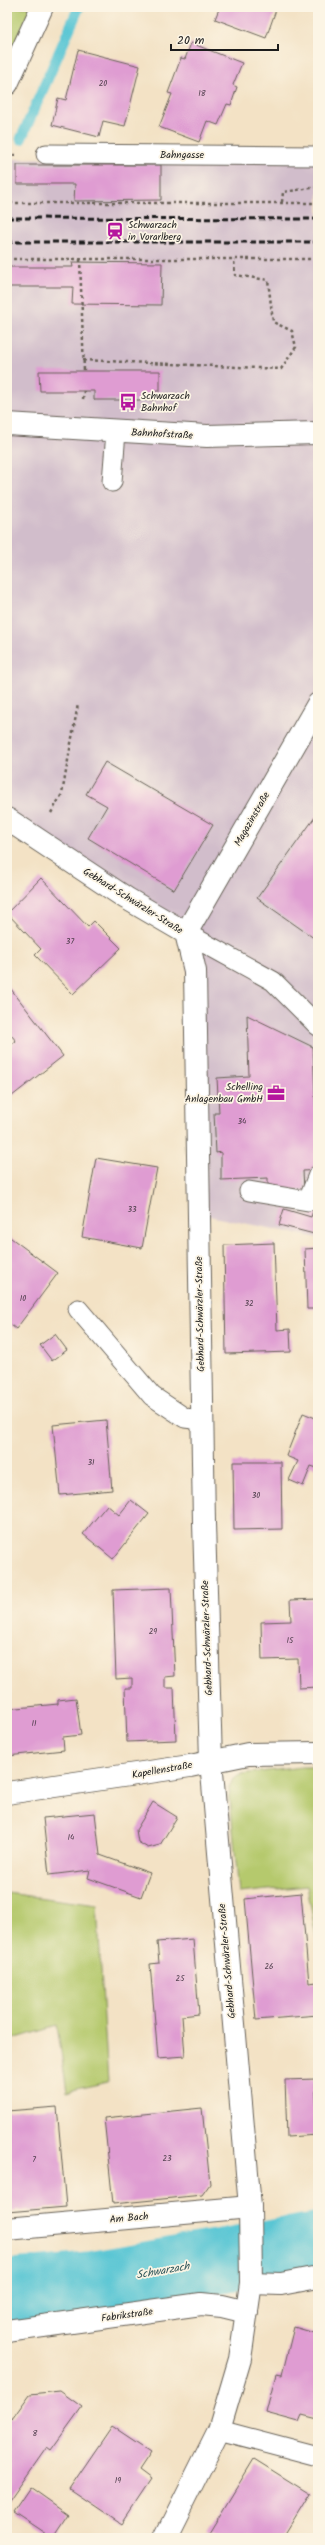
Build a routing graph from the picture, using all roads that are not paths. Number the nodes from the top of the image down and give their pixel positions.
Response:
1 (42, 7) edge
2 (7, 84) edge
3 (46, 154) dead end
4 (318, 156) edge
5 (7, 424) edge
6 (116, 432) junction
7 (318, 433) edge
8 (112, 482) dead end
9 (318, 704) edge
10 (7, 819) edge
11 (186, 933) junction
12 (318, 1026) edge
13 (318, 1175) edge
14 (249, 1191) dead end
15 (78, 1310) dead end
16 (202, 1420) junction
17 (318, 1753) edge
18 (211, 1761) junction
19 (7, 1793) edge
20 (250, 2217) junction
21 (7, 2229) edge
22 (318, 2277) edge
23 (251, 2281) junction
24 (247, 2312) junction
25 (7, 2331) edge
26 (219, 2430) junction
27 (318, 2456) edge
28 (165, 2538) edge

1 - 2 street
3 - 4 lane, Bahngasse
5 - 6 street, Bahnhofstraße
6 - 7 street, Bahnhofstraße
6 - 8 lane
9 - 11 street, Magazinstraße
10 - 11 street, Gebhard-Schwärzler-Straße
11 - 12 lane
11 - 16 street, Gebhard-Schwärzler-Straße
13 - 14 lane
15 - 16 lane
16 - 18 street, Gebhard-Schwärzler-Straße
17 - 18 street, Kapellenstraße
18 - 19 street, Kapellenstraße
18 - 20 street, Gebhard-Schwärzler-Straße
20 - 21 street, Am Bach
20 - 23 street, Gebhard-Schwärzler-Straße
22 - 23 street
23 - 24 street, Gebhard-Schwärzler-Straße
24 - 25 street, Fabrikstraße
24 - 26 street, Gebhard-Schwärzler-Straße
26 - 27 lane
26 - 28 street, Gebhard-Schwärzler-Straße

